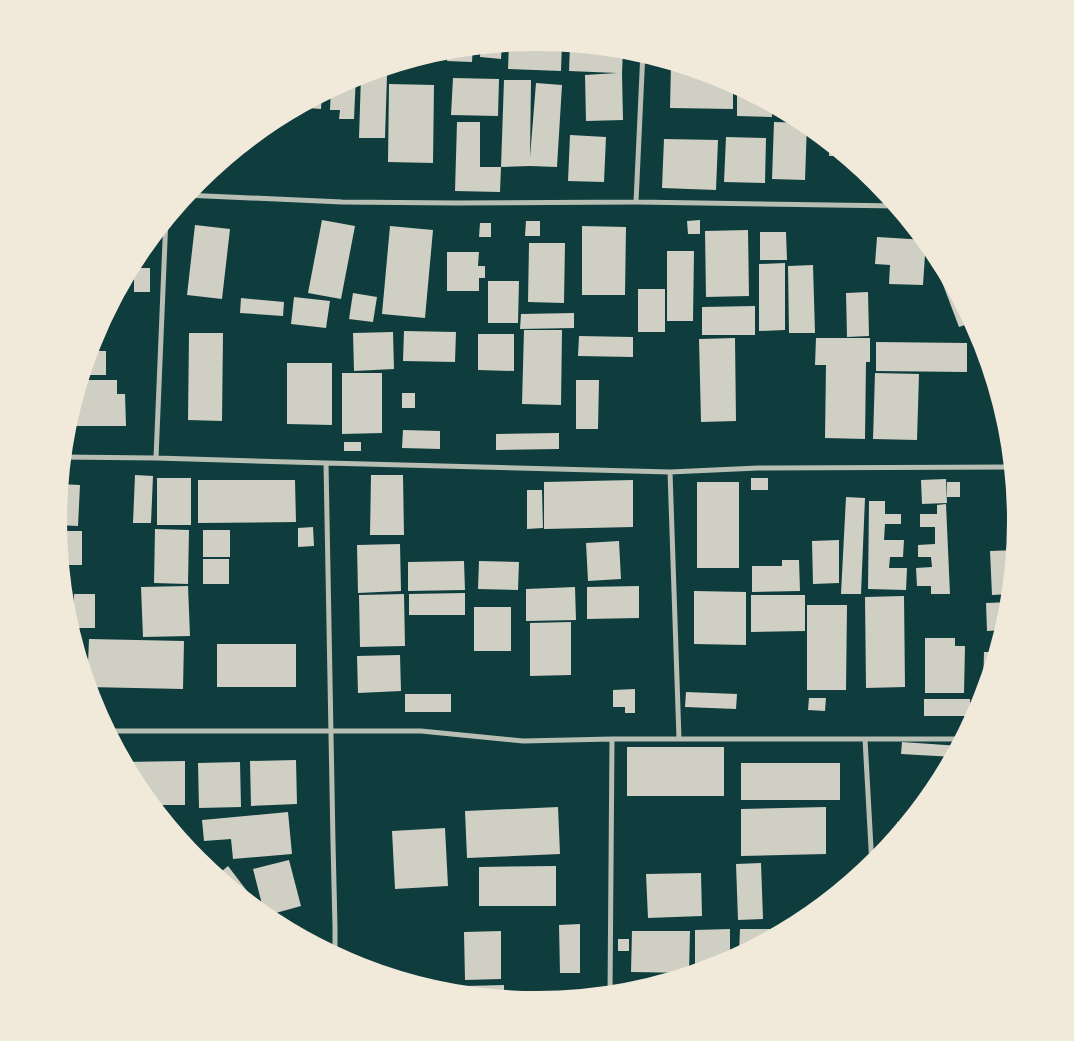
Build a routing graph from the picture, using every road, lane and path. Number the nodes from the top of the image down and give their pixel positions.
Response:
1 (642, 60) edge
2 (194, 195) edge
3 (636, 202) junction
4 (890, 206) edge
5 (166, 229) edge
6 (68, 457) edge
7 (156, 458) junction
8 (326, 463) junction
9 (1007, 467) edge
10 (670, 472) junction
11 (331, 730) junction
12 (114, 731) edge
13 (612, 739) junction
14 (679, 739) junction
15 (865, 739) junction
16 (956, 739) edge
17 (871, 855) edge
18 (335, 948) edge
19 (610, 987) edge

1 - 3 street
2 - 3 street
3 - 4 street
5 - 7 street
6 - 7 street
7 - 8 street
8 - 10 street
8 - 11 street
9 - 10 street
10 - 14 street
11 - 12 street
11 - 13 street
11 - 18 street
13 - 14 street
13 - 19 street
14 - 15 street
15 - 16 street
15 - 17 street

